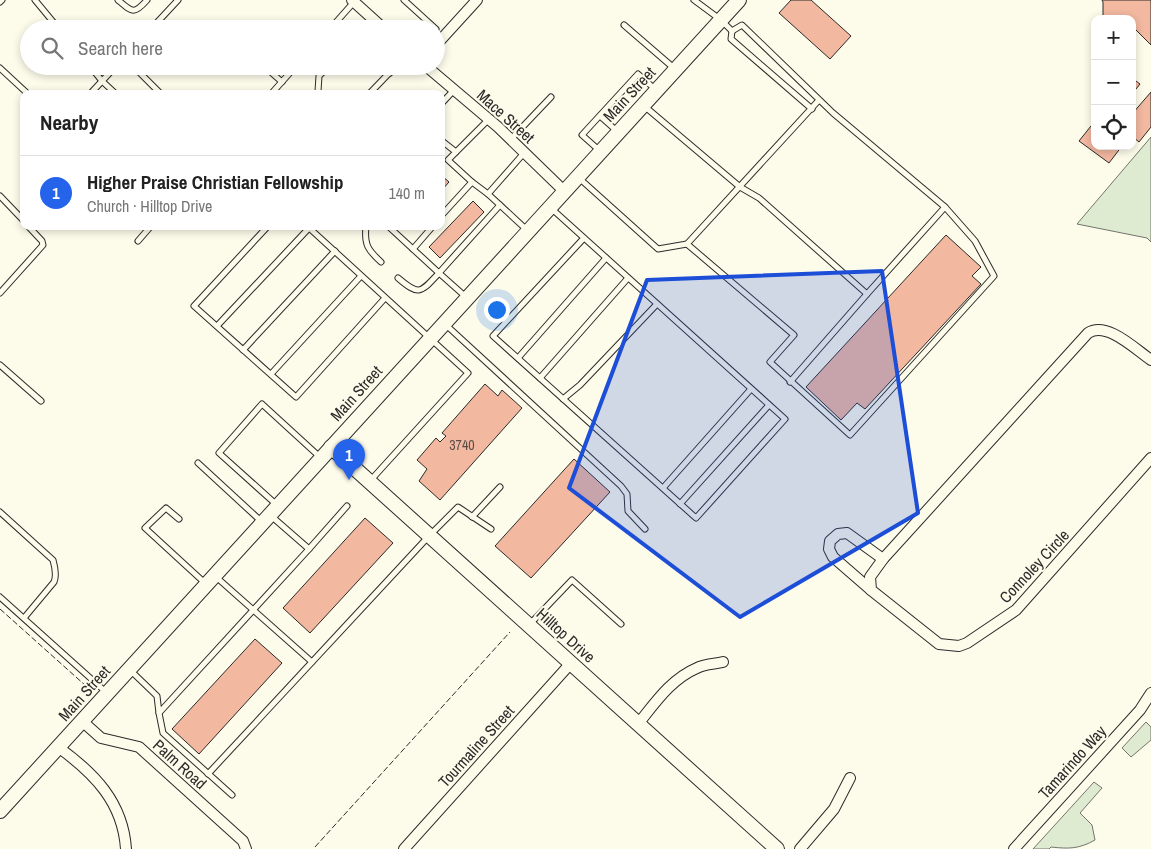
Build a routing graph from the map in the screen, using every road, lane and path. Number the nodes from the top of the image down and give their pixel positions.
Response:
1 (35, 0) edge
2 (118, 0) edge
3 (147, 0) edge
4 (178, 0) edge
5 (404, 0) edge
6 (477, 0) edge
7 (694, 0) edge
8 (739, 0) edge
9 (353, 1) edge
10 (372, 19) edge
11 (52, 20) edge
12 (159, 20) edge
13 (337, 20) edge
14 (426, 20) edge
15 (721, 20) junction
16 (624, 25) dead end
17 (732, 31) junction
18 (445, 35) edge
19 (0, 68) edge
20 (675, 70) junction
21 (97, 75) edge
22 (108, 75) edge
23 (142, 75) edge
24 (274, 75) edge
25 (288, 75) edge
26 (321, 75) edge
27 (387, 75) edge
28 (436, 75) edge
29 (102, 81) junction
30 (282, 82) junction
31 (24, 90) edge
32 (94, 90) edge
33 (112, 90) edge
34 (157, 90) edge
35 (275, 90) edge
36 (319, 90) edge
37 (373, 90) edge
38 (454, 90) junction
39 (656, 90) junction
40 (550, 97) dead end
41 (445, 100) edge
42 (820, 100) junction
43 (643, 105) junction
44 (812, 109) junction
45 (600, 116) junction
46 (489, 119) junction
47 (618, 132) junction
48 (510, 139) junction
49 (445, 145) edge
50 (456, 152) junction
51 (600, 152) junction
52 (524, 153) junction
53 (577, 176) junction
54 (472, 182) junction
55 (740, 187) junction
56 (564, 191) junction
57 (488, 194) junction
58 (0, 196) edge
59 (500, 205) junction
60 (550, 207) junction
61 (945, 207) junction
62 (445, 212) edge
63 (20, 217) edge
64 (32, 230) edge
65 (148, 230) edge
66 (264, 230) edge
67 (305, 230) edge
68 (311, 230) edge
69 (366, 230) edge
70 (392, 230) edge
71 (429, 230) edge
72 (528, 230) junction
73 (584, 238) junction
74 (138, 241) dead end
75 (687, 244) junction
76 (413, 249) junction
77 (335, 252) junction
78 (606, 258) junction
79 (381, 262) dead end
80 (439, 273) junction
81 (362, 276) junction
82 (398, 278) dead end
83 (628, 278) junction
84 (0, 293) edge
85 (867, 294) junction
86 (385, 298) junction
87 (467, 298) junction
88 (657, 304) junction
89 (444, 323) junction
90 (217, 326) junction
91 (430, 338) junction
92 (243, 350) junction
93 (518, 358) junction
94 (1151, 360) edge
95 (0, 365) edge
96 (271, 374) junction
97 (540, 378) junction
98 (790, 382) junction
99 (751, 388) junction
100 (563, 399) junction
101 (41, 401) dead end
102 (769, 404) junction
103 (331, 447) junction
104 (321, 458) junction
105 (1151, 458) edge
106 (198, 463) dead end
107 (370, 482) junction
108 (500, 487) dead end
109 (663, 488) junction
110 (680, 504) junction
111 (347, 506) dead end
112 (0, 512) edge
113 (270, 514) junction
114 (472, 516) junction
115 (179, 519) dead end
116 (491, 529) dead end
117 (645, 529) dead end
118 (429, 536) junction
119 (309, 549) junction
120 (883, 560) junction
121 (210, 580) junction
122 (871, 590) junction
123 (0, 597) edge
124 (253, 610) junction
125 (24, 618) junction
126 (621, 624) dead end
127 (529, 625) junction
128 (312, 662) junction
129 (723, 662) dead end
130 (571, 663) junction
131 (129, 669) junction
132 (107, 693) junction
133 (1151, 693) edge
134 (159, 713) junction
135 (82, 721) junction
136 (638, 724) junction
137 (58, 747) junction
138 (208, 774) junction
139 (850, 778) dead end
140 (232, 795) dead end
141 (0, 811) edge
142 (126, 849) edge
143 (246, 849) edge
144 (404, 849) edge
145 (777, 849) edge
146 (800, 849) edge
147 (1014, 849) edge

1 - 11 lane
2 - 3 lane
4 - 12 lane
5 - 14 lane
6 - 18 street
7 - 15 lane
8 - 15 main road, Main Street
9 - 10 street
9 - 13 lane
15 - 17 lane
15 - 20 main road, Main Street
16 - 20 lane
17 - 42 lane
17 - 44 lane
19 - 31 lane
20 - 39 main road, Main Street
21 - 29 lane
22 - 29 lane
23 - 34 lane
24 - 30 lane
25 - 30 lane
26 - 36 lane
27 - 37 lane
28 - 38 street, Mace Street
29 - 32 lane
29 - 33 lane
30 - 35 lane
38 - 41 lane
38 - 46 street, Mace Street
39 - 43 main road, Main Street
39 - 45 lane
40 - 48 lane
42 - 44 lane
42 - 61 lane
43 - 47 main road, Main Street
43 - 55 lane
44 - 55 lane
45 - 47 lane
45 - 51 lane
46 - 48 street, Mace Street
46 - 50 lane
47 - 51 main road, Main Street
48 - 52 street, Mace Street
49 - 50 lane
50 - 54 lane
51 - 53 main road, Main Street
52 - 56 street, Mace Street
52 - 57 lane
53 - 56 main road, Main Street
53 - 75 lane
54 - 57 lane
54 - 62 lane
55 - 75 lane
55 - 85 lane
56 - 60 main road, Main Street
57 - 59 lane
58 - 63 lane
59 - 72 lane
59 - 80 lane
60 - 72 main road, Main Street
60 - 73 lane
61 - 85 lane
61 - 98 lane
64 - 84 lane
65 - 74 lane
66 - 90 lane
67 - 90 lane
68 - 77 lane
69 - 79 lane
70 - 76 lane
71 - 76 lane
72 - 87 main road, Main Street
73 - 78 lane
73 - 93 lane
75 - 98 lane
76 - 80 lane
77 - 81 lane
77 - 92 lane
78 - 83 lane
78 - 93 lane
80 - 82 lane
80 - 87 lane
81 - 86 lane
81 - 96 lane
83 - 88 lane
83 - 97 lane
85 - 98 lane
86 - 91 lane
86 - 96 lane
87 - 89 main road, Main Street
88 - 99 lane
88 - 100 lane
89 - 91 main road, Main Street
89 - 117 lane
90 - 92 lane
91 - 103 main road, Main Street
91 - 107 lane
92 - 96 lane
93 - 97 lane
94 - 120 street
95 - 101 lane
97 - 100 lane
99 - 102 lane
99 - 109 lane
100 - 109 lane
102 - 110 lane
102 - 110 lane
103 - 104 main road, Main Street
103 - 107 main road, Hilltop Drive
104 - 113 main road, Main Street
104 - 113 lane
105 - 122 street, Connoley Circle
106 - 113 lane
107 - 118 main road, Hilltop Drive
108 - 114 lane
109 - 110 lane
111 - 119 lane
112 - 125 lane
113 - 119 lane
113 - 121 main road, Main Street
114 - 116 lane
114 - 118 lane
115 - 121 lane
118 - 127 main road, Hilltop Drive
118 - 128 lane
119 - 124 lane
120 - 122 street
120 - 122 street, Connoley Circle
121 - 124 lane
121 - 131 main road, Main Street
123 - 125 lane
124 - 128 lane
124 - 134 lane
125 - 132 lane
126 - 127 lane
127 - 130 main road, Hilltop Drive
128 - 138 lane
129 - 136 street
130 - 136 main road, Hilltop Drive
130 - 144 street, Tourmaline Street
131 - 132 main road, Main Street
131 - 134 lane
132 - 135 main road, Main Street
133 - 147 street, Tamarindo Way
134 - 138 lane
135 - 137 main road, Main Street
135 - 143 street, Palm Road
136 - 145 main road, Hilltop Drive
137 - 141 main road, Main Street
137 - 142 street
138 - 140 lane
139 - 146 street

